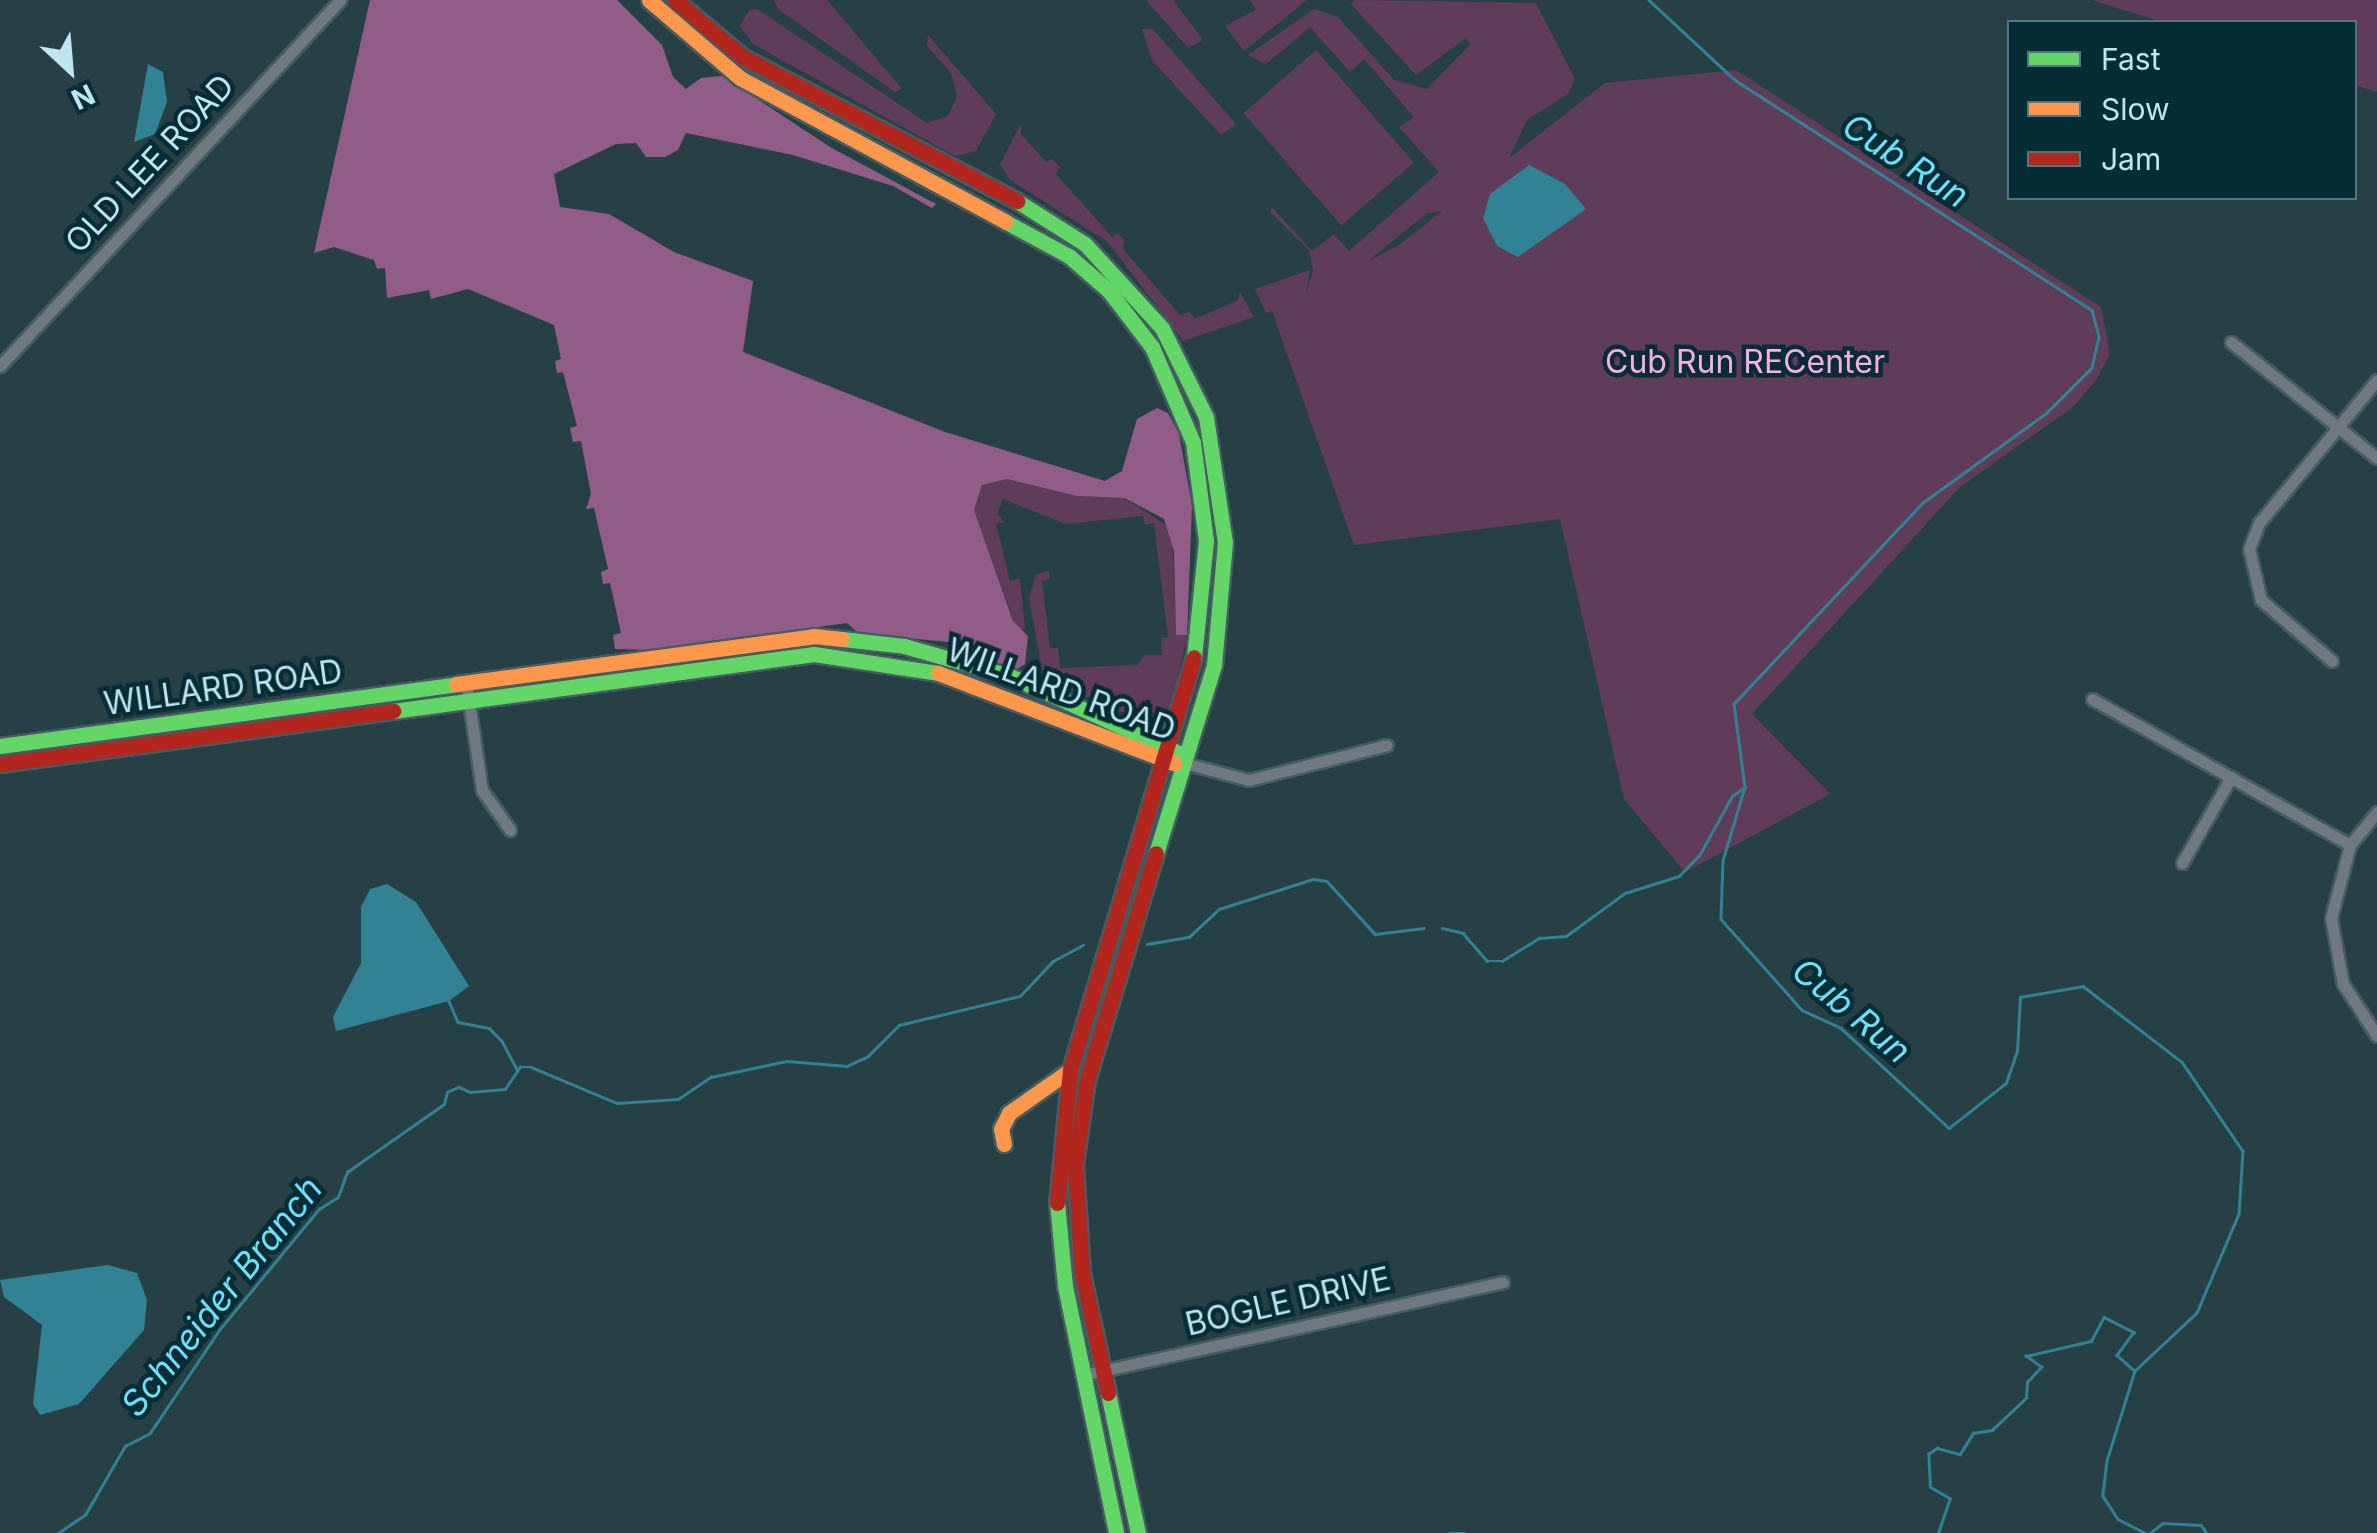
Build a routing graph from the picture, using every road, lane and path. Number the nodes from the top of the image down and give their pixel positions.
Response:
1 (340, 0) edge
2 (649, 0) edge
3 (675, 0) edge
4 (2231, 342) dead end
5 (0, 366) edge
6 (2377, 380) edge
7 (2336, 426) junction
8 (2377, 458) edge
9 (2332, 661) dead end
10 (466, 682) junction
11 (2092, 699) dead end
12 (469, 701) junction
13 (1388, 745) dead end
14 (0, 746) edge
15 (1169, 754) junction
16 (0, 764) edge
17 (1188, 764) junction
18 (2230, 777) junction
19 (2377, 812) edge
20 (510, 830) dead end
21 (2350, 845) junction
22 (2182, 863) dead end
23 (2377, 1036) edge
24 (1070, 1070) junction
25 (1004, 1144) dead end
26 (1503, 1282) dead end
27 (1103, 1371) junction
28 (1084, 1374) junction
29 (1116, 1533) edge
30 (1138, 1533) edge

1 - 5 street, OLD LEE ROAD
2 - 15 main road
3 - 17 main road
4 - 7 street
6 - 7 street
7 - 8 street
7 - 9 street
10 - 12 street
10 - 14 main road, WILLARD ROAD
10 - 15 main road, WILLARD ROAD
11 - 18 street
12 - 15 main road, WILLARD ROAD
12 - 16 main road, WILLARD ROAD
12 - 20 street
13 - 17 street
15 - 17 main road, WILLARD ROAD
15 - 24 main road
17 - 27 main road
18 - 21 street
18 - 22 street
19 - 21 street
21 - 23 street
24 - 25 main road
24 - 28 main road
26 - 27 street, BOGLE DRIVE
27 - 28 street, BOGLE DRIVE
27 - 30 main road
28 - 29 main road

